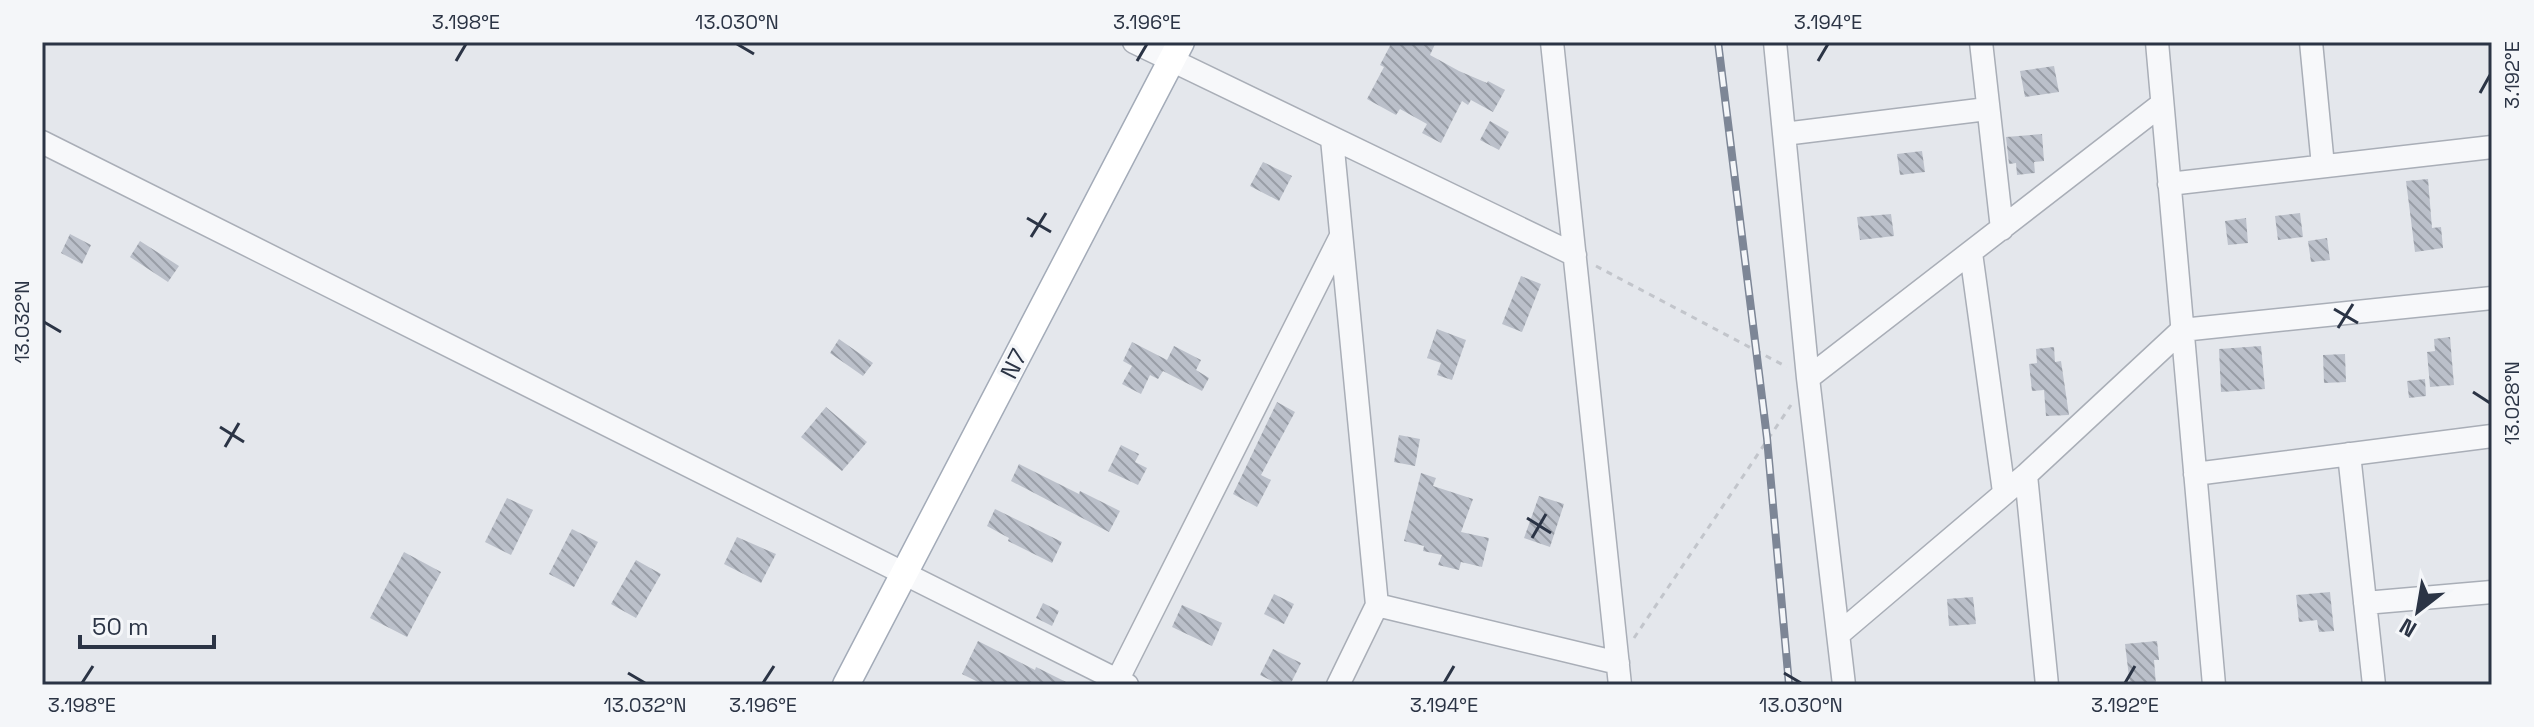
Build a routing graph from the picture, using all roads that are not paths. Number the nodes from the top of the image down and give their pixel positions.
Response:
1 (1134, 42) edge
2 (1552, 42) edge
3 (1775, 42) edge
4 (1981, 42) edge
5 (2157, 42) edge
6 (2311, 42) edge
7 (1176, 51) edge
8 (2162, 104) junction
9 (1987, 109) junction
10 (1784, 134) junction
11 (1332, 139) junction
12 (42, 142) edge
13 (2492, 147) edge
14 (2323, 166) junction
15 (2169, 184) junction
16 (2002, 229) junction
17 (1341, 236) junction
18 (1971, 253) junction
19 (1575, 255) junction
20 (2492, 298) edge
21 (2182, 330) junction
22 (1808, 378) junction
23 (2492, 436) edge
24 (2349, 454) junction
25 (2195, 474) junction
26 (2026, 475) junction
27 (2004, 492) junction
28 (905, 575) junction
29 (2492, 592) edge
30 (2365, 603) junction
31 (1377, 605) junction
32 (1840, 633) junction
33 (1619, 674) edge
34 (1120, 683) edge
35 (846, 685) edge
36 (1338, 685) edge
37 (1844, 685) edge
38 (2047, 685) edge
39 (2214, 685) edge
40 (2374, 685) edge

1 - 7 street
2 - 19 street
3 - 10 street
4 - 9 street
5 - 8 street
6 - 14 street
7 - 11 street
7 - 28 main road, N7
8 - 15 street
8 - 16 street
9 - 10 street
9 - 16 street
10 - 22 street
11 - 17 street
11 - 19 street
12 - 28 street
13 - 14 street
14 - 15 street
15 - 21 street
16 - 18 street
17 - 31 street
17 - 34 street
18 - 22 street
18 - 27 street
19 - 33 street
20 - 21 street
21 - 25 street
21 - 26 street
22 - 32 street
23 - 24 street
24 - 25 street
24 - 30 street
25 - 39 street
26 - 27 street
26 - 38 street
27 - 32 street
28 - 34 street
28 - 35 main road, N7
29 - 30 street
30 - 40 street
31 - 33 street
31 - 36 street
32 - 37 street

